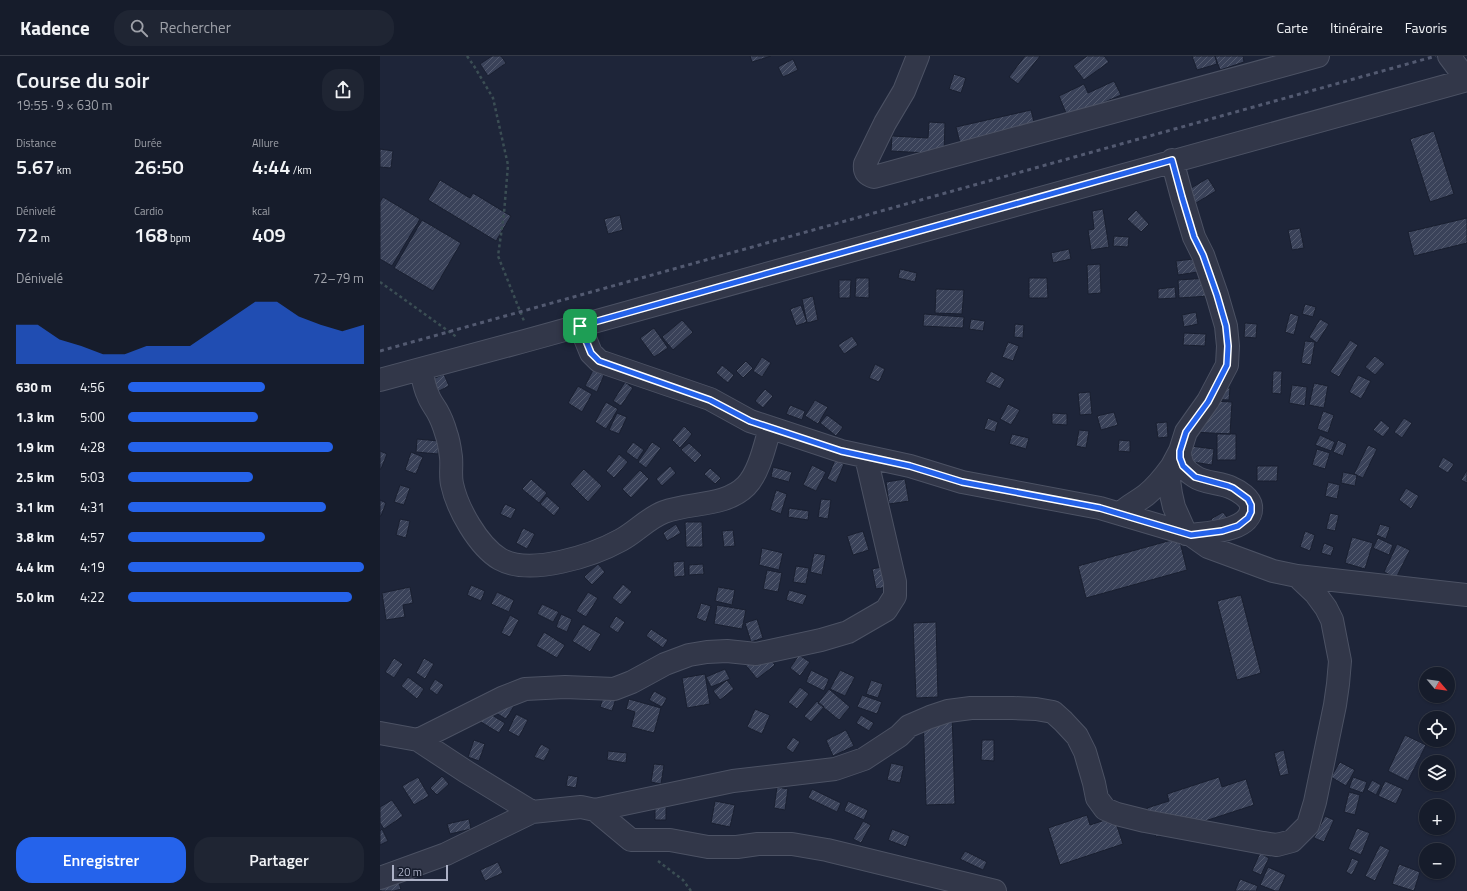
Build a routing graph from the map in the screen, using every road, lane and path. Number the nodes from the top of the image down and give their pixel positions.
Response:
1 (467, 56) edge
2 (918, 56) edge
3 (1318, 56) edge
4 (1449, 56) edge
5 (1467, 80) edge
6 (1172, 160) junction
7 (380, 282) edge
8 (580, 326) junction
9 (532, 339) junction
10 (479, 354) junction
11 (421, 369) junction
12 (380, 380) edge
13 (770, 428) junction
14 (866, 457) junction
15 (1176, 459) junction
16 (1120, 514) junction
17 (1188, 535) junction
18 (1297, 576) junction
19 (1467, 595) edge
20 (380, 733) edge
21 (418, 740) junction
22 (594, 810) junction
23 (532, 812) junction
24 (631, 840) junction
25 (380, 878) edge
26 (691, 891) edge
27 (995, 891) edge

1 - 9 path
2 - 3 street
4 - 5 street
5 - 6 street
6 - 8 street
6 - 15 street
7 - 10 path
8 - 9 street
8 - 13 street
9 - 10 street
10 - 11 street
11 - 12 street
11 - 13 street
13 - 14 street
14 - 16 street
14 - 21 street
15 - 16 street
15 - 17 street
15 - 17 street
16 - 17 street
17 - 18 street
18 - 19 street
18 - 22 street
20 - 21 street
21 - 23 street
22 - 23 street
22 - 24 street
23 - 25 street
24 - 26 path
24 - 27 street

